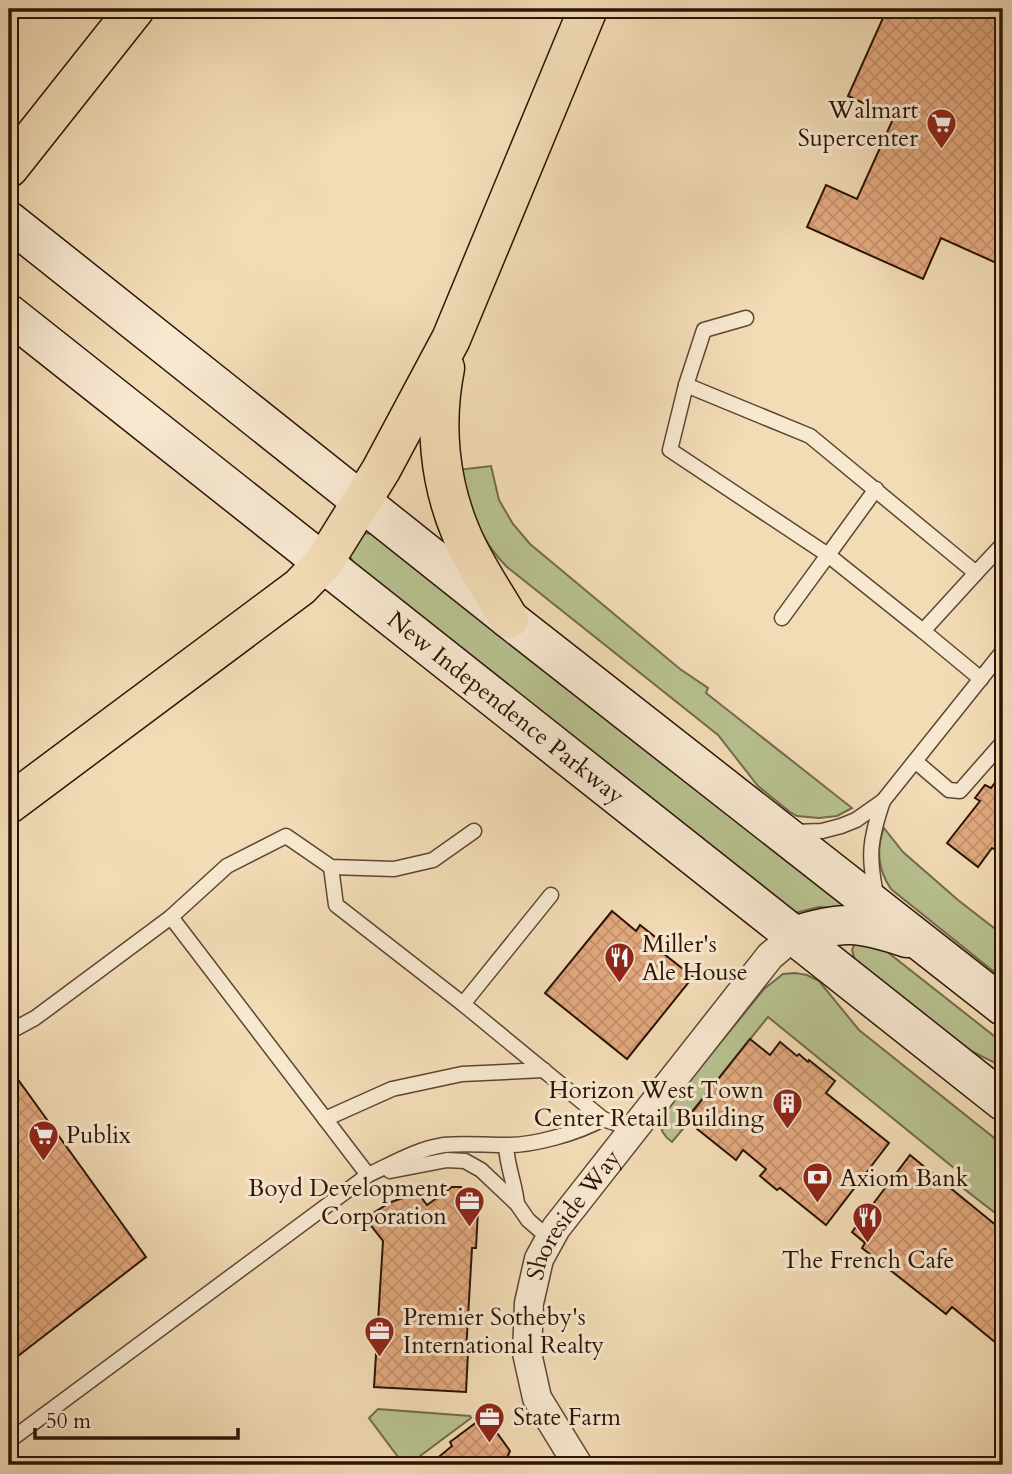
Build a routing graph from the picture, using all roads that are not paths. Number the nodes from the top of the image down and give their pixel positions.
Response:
1 (135, 9) edge
2 (588, 9) edge
3 (9, 168) edge
4 (9, 221) edge
5 (9, 314) edge
6 (746, 318) dead end
7 (451, 340) junction
8 (686, 385) junction
9 (876, 489) junction
10 (362, 502) junction
11 (1003, 544) edge
12 (828, 555) junction
13 (324, 562) junction
14 (976, 573) junction
15 (782, 618) dead end
16 (509, 619) junction
17 (923, 631) junction
18 (1003, 651) edge
19 (981, 679) junction
20 (1003, 741) edge
21 (915, 761) junction
22 (883, 802) junction
23 (9, 804) edge
24 (474, 831) dead end
25 (782, 832) junction
26 (331, 866) junction
27 (551, 895) dead end
28 (879, 908) junction
29 (171, 917) junction
30 (794, 936) junction
31 (926, 944) junction
32 (463, 1004) junction
33 (1003, 1006) edge
34 (9, 1032) edge
35 (544, 1070) junction
36 (1003, 1101) edge
37 (325, 1119) junction
38 (603, 1119) junction
39 (633, 1129) junction
40 (506, 1146) junction
41 (368, 1175) junction
42 (517, 1204) junction
43 (550, 1239) junction
44 (9, 1441) edge
45 (578, 1465) edge

1 - 3 highway
2 - 7 highway
4 - 10 main road
5 - 13 main road, New Independence Parkway
6 - 8 lane
7 - 10 highway
7 - 16 highway
8 - 9 lane
8 - 12 lane
9 - 12 lane
9 - 14 lane
10 - 13 highway
10 - 16 main road
11 - 14 lane
12 - 15 lane
12 - 17 lane
13 - 23 highway
13 - 30 main road, New Independence Parkway
14 - 17 lane
16 - 25 main road
17 - 19 lane
18 - 19 lane
19 - 21 lane
20 - 21 lane
21 - 22 lane
22 - 25 lane
22 - 28 lane
24 - 26 lane
25 - 28 main road
26 - 29 lane
26 - 32 lane
27 - 32 lane
28 - 31 main road
29 - 34 lane
29 - 37 lane
30 - 31 main road
30 - 36 main road, New Independence Parkway
30 - 39 street, Shoreside Way
31 - 33 main road
32 - 35 lane
35 - 37 lane
35 - 38 lane
37 - 41 lane
38 - 39 lane
38 - 40 lane
39 - 43 street, Shoreside Way
40 - 41 lane
40 - 42 lane
41 - 42 lane
41 - 44 lane
42 - 43 lane
43 - 45 street, Shoreside Way

